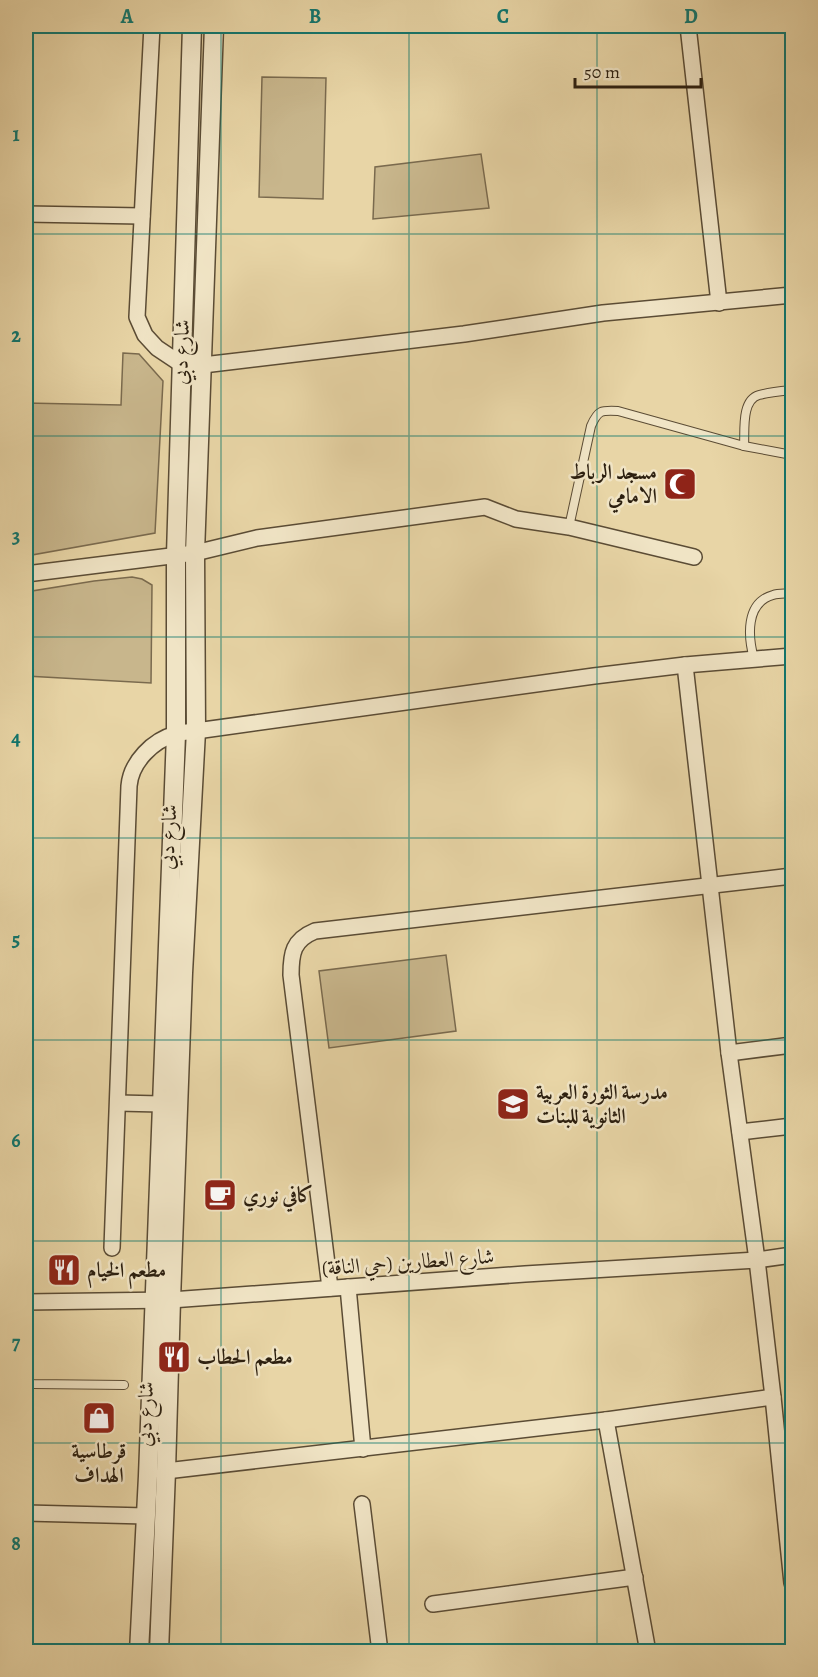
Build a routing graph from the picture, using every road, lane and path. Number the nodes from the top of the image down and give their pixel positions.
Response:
1 (152, 26) edge
2 (192, 26) edge
3 (214, 26) edge
4 (688, 26) edge
5 (26, 213) edge
6 (142, 216) junction
7 (792, 296) edge
8 (719, 303) junction
9 (181, 364) junction
10 (203, 365) junction
11 (792, 390) edge
12 (744, 446) junction
13 (792, 455) edge
14 (569, 527) junction
15 (195, 553) junction
16 (176, 555) junction
17 (694, 557) dead end
18 (26, 574) edge
19 (792, 593) edge
20 (792, 656) edge
21 (754, 659) junction
22 (686, 665) junction
23 (196, 731) junction
24 (176, 734) junction
25 (792, 876) edge
26 (710, 884) junction
27 (792, 1045) edge
28 (729, 1053) junction
29 (118, 1103) junction
30 (161, 1104) junction
31 (792, 1126) edge
32 (740, 1132) junction
33 (112, 1248) dead end
34 (792, 1255) edge
35 (757, 1260) junction
36 (348, 1287) junction
37 (330, 1288) junction
38 (162, 1301) junction
39 (26, 1302) edge
40 (26, 1382) edge
41 (124, 1385) dead end
42 (773, 1397) junction
43 (606, 1420) junction
44 (363, 1449) junction
45 (786, 1456) edge
46 (166, 1471) junction
47 (362, 1504) dead end
48 (26, 1513) edge
49 (146, 1516) junction
50 (634, 1577) junction
51 (792, 1583) edge
52 (433, 1604) dead end
53 (139, 1652) edge
54 (159, 1652) edge
55 (380, 1652) edge
56 (648, 1652) edge

1 - 6 street
2 - 9 street, شارع دبي
3 - 10 street, شارع دبي
4 - 8 street
5 - 6 street
6 - 9 street
7 - 8 street
8 - 10 street
9 - 10 street
9 - 16 street, شارع دبي
10 - 15 street, شارع دبي
11 - 12 lane
12 - 13 lane
12 - 14 lane
14 - 15 street
14 - 17 street
15 - 16 street
15 - 23 street, شارع دبي
16 - 18 street
16 - 24 street, شارع دبي
19 - 21 lane
20 - 21 street
21 - 22 street
22 - 23 street
22 - 26 street
23 - 24 street
23 - 38 street, شارع دبي
24 - 29 street
24 - 30 street, شارع دبي
25 - 26 street
26 - 28 street
26 - 37 street
27 - 28 street
28 - 32 street
29 - 30 street
29 - 33 street
30 - 38 street, شارع دبي
31 - 32 street
32 - 35 street
34 - 35 street, شارع العطارين (حي الناقة)
35 - 36 street, شارع العطارين (حي الناقة)
35 - 42 street
36 - 37 street, شارع العطارين (حي الناقة)
36 - 44 street
37 - 38 street, شارع العطارين (حي الناقة)
38 - 39 street, شارع العطارين (حي الناقة)
38 - 46 street, شارع دبي
38 - 49 street, شارع دبي
40 - 41 lane
42 - 43 street
42 - 45 street
43 - 44 street
43 - 50 street
44 - 46 street
45 - 51 street
46 - 54 street, شارع دبي
47 - 55 street
48 - 49 street
49 - 53 street, شارع دبي
50 - 52 street
50 - 56 street

